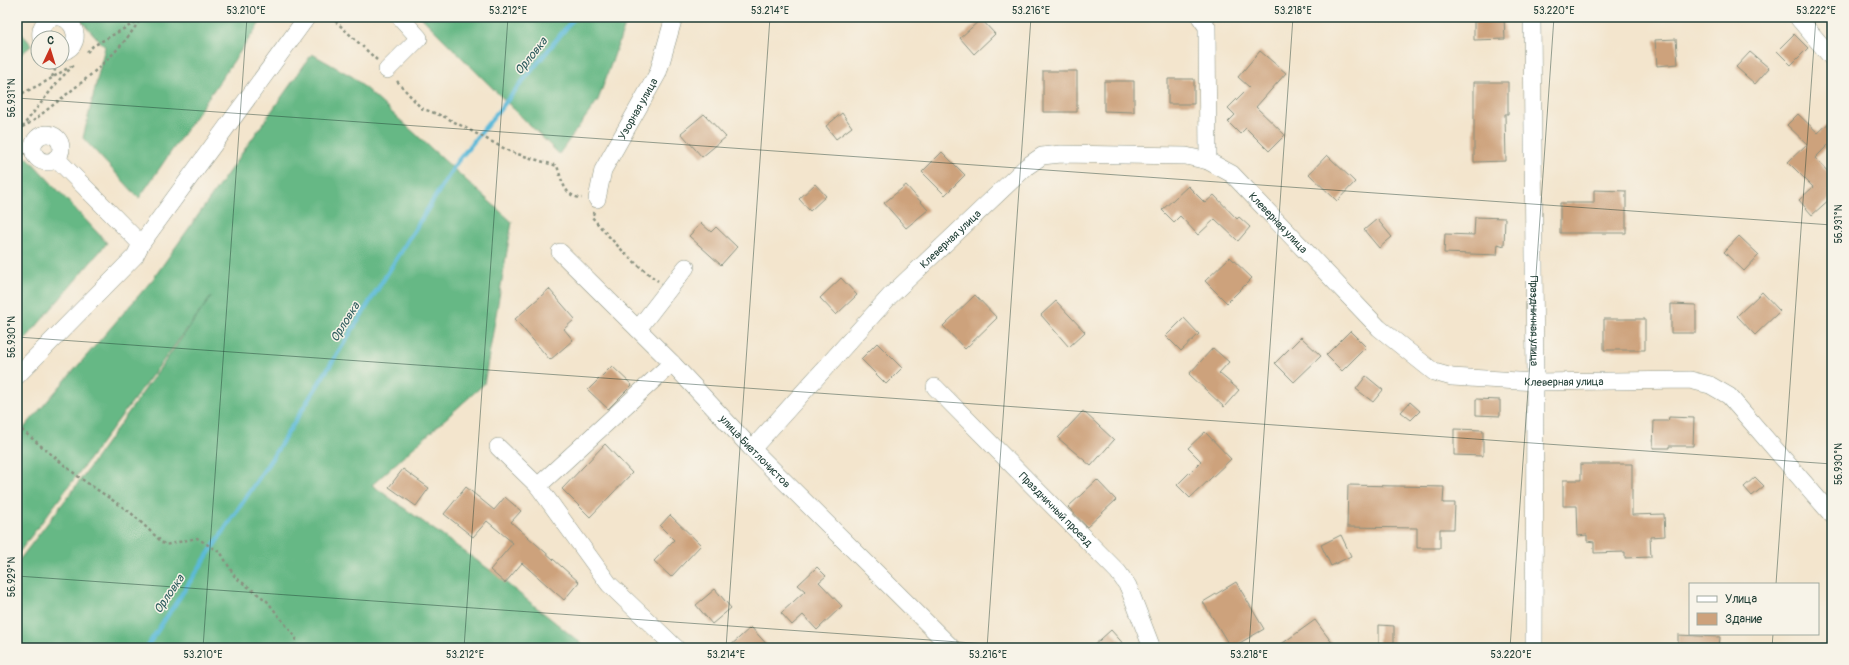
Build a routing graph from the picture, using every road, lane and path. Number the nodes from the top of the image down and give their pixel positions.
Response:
1 (145, 17) edge
2 (307, 17) edge
3 (400, 17) edge
4 (674, 17) edge
5 (1200, 17) edge
6 (1532, 17) edge
7 (1799, 19) dead end
8 (139, 20) junction
9 (42, 26) edge
10 (70, 48) edge
11 (83, 56) dead end
12 (1832, 58) edge
13 (54, 70) edge
14 (387, 70) dead end
15 (51, 78) junction
16 (17, 96) edge
17 (421, 108) dead end
18 (22, 127) junction
19 (17, 131) edge
20 (35, 155) junction
21 (56, 158) junction
22 (1208, 161) junction
23 (597, 199) junction
24 (141, 244) junction
25 (560, 252) dead end
26 (686, 267) dead end
27 (670, 289) junction
28 (638, 329) junction
29 (672, 363) junction
30 (17, 376) edge
31 (1535, 382) junction
32 (935, 387) dead end
33 (17, 426) edge
34 (498, 447) dead end
35 (752, 449) junction
36 (538, 486) junction
37 (1832, 515) edge
38 (295, 648) edge
39 (676, 648) edge
40 (952, 648) edge
41 (1152, 648) edge
42 (1534, 648) edge

1 - 8 path
2 - 24 street
3 - 14 street
4 - 23 street, Узорная улица
5 - 22 street
6 - 31 street, Праздничная улица
7 - 12 street
8 - 11 path
8 - 18 path
9 - 10 street
13 - 15 path
15 - 16 path
15 - 18 path
17 - 23 path
18 - 19 path
18 - 20 path
20 - 21 street
20 - 21 street
21 - 24 street
22 - 31 street, Клеверная улица
22 - 35 street, Клеверная улица
23 - 27 path
24 - 30 street
25 - 28 street, улица Биатлонистов
26 - 27 street
27 - 28 street
28 - 29 street, улица Биатлонистов
29 - 35 street, улица Биатлонистов
29 - 36 street
31 - 37 street, Клеверная улица
31 - 42 street, Праздничная улица
32 - 41 street, Праздничный проезд
33 - 38 path
34 - 36 street
35 - 40 street, улица Биатлонистов
36 - 39 street

